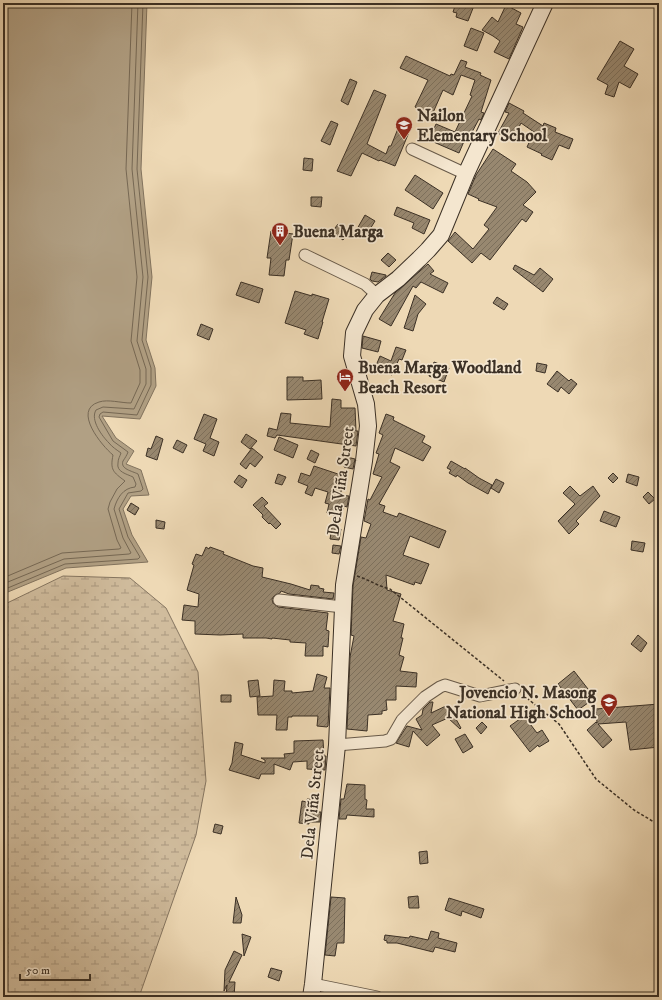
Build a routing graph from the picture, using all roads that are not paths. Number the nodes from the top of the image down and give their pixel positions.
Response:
1 (545, 3) edge
2 (412, 149) dead end
3 (466, 174) junction
4 (305, 255) dead end
5 (377, 295) junction
6 (279, 600) dead end
7 (343, 607) junction
8 (515, 689) dead end
9 (337, 745) junction
10 (312, 991) edge
11 (377, 997) edge

1 - 3 street, Dela Viña Street
2 - 3 street
3 - 5 street, Dela Viña Street
4 - 5 street
5 - 7 street, Dela Viña Street
6 - 7 street
7 - 9 street, Dela Viña Street
8 - 9 street
9 - 10 street, Dela Viña Street
10 - 11 street

